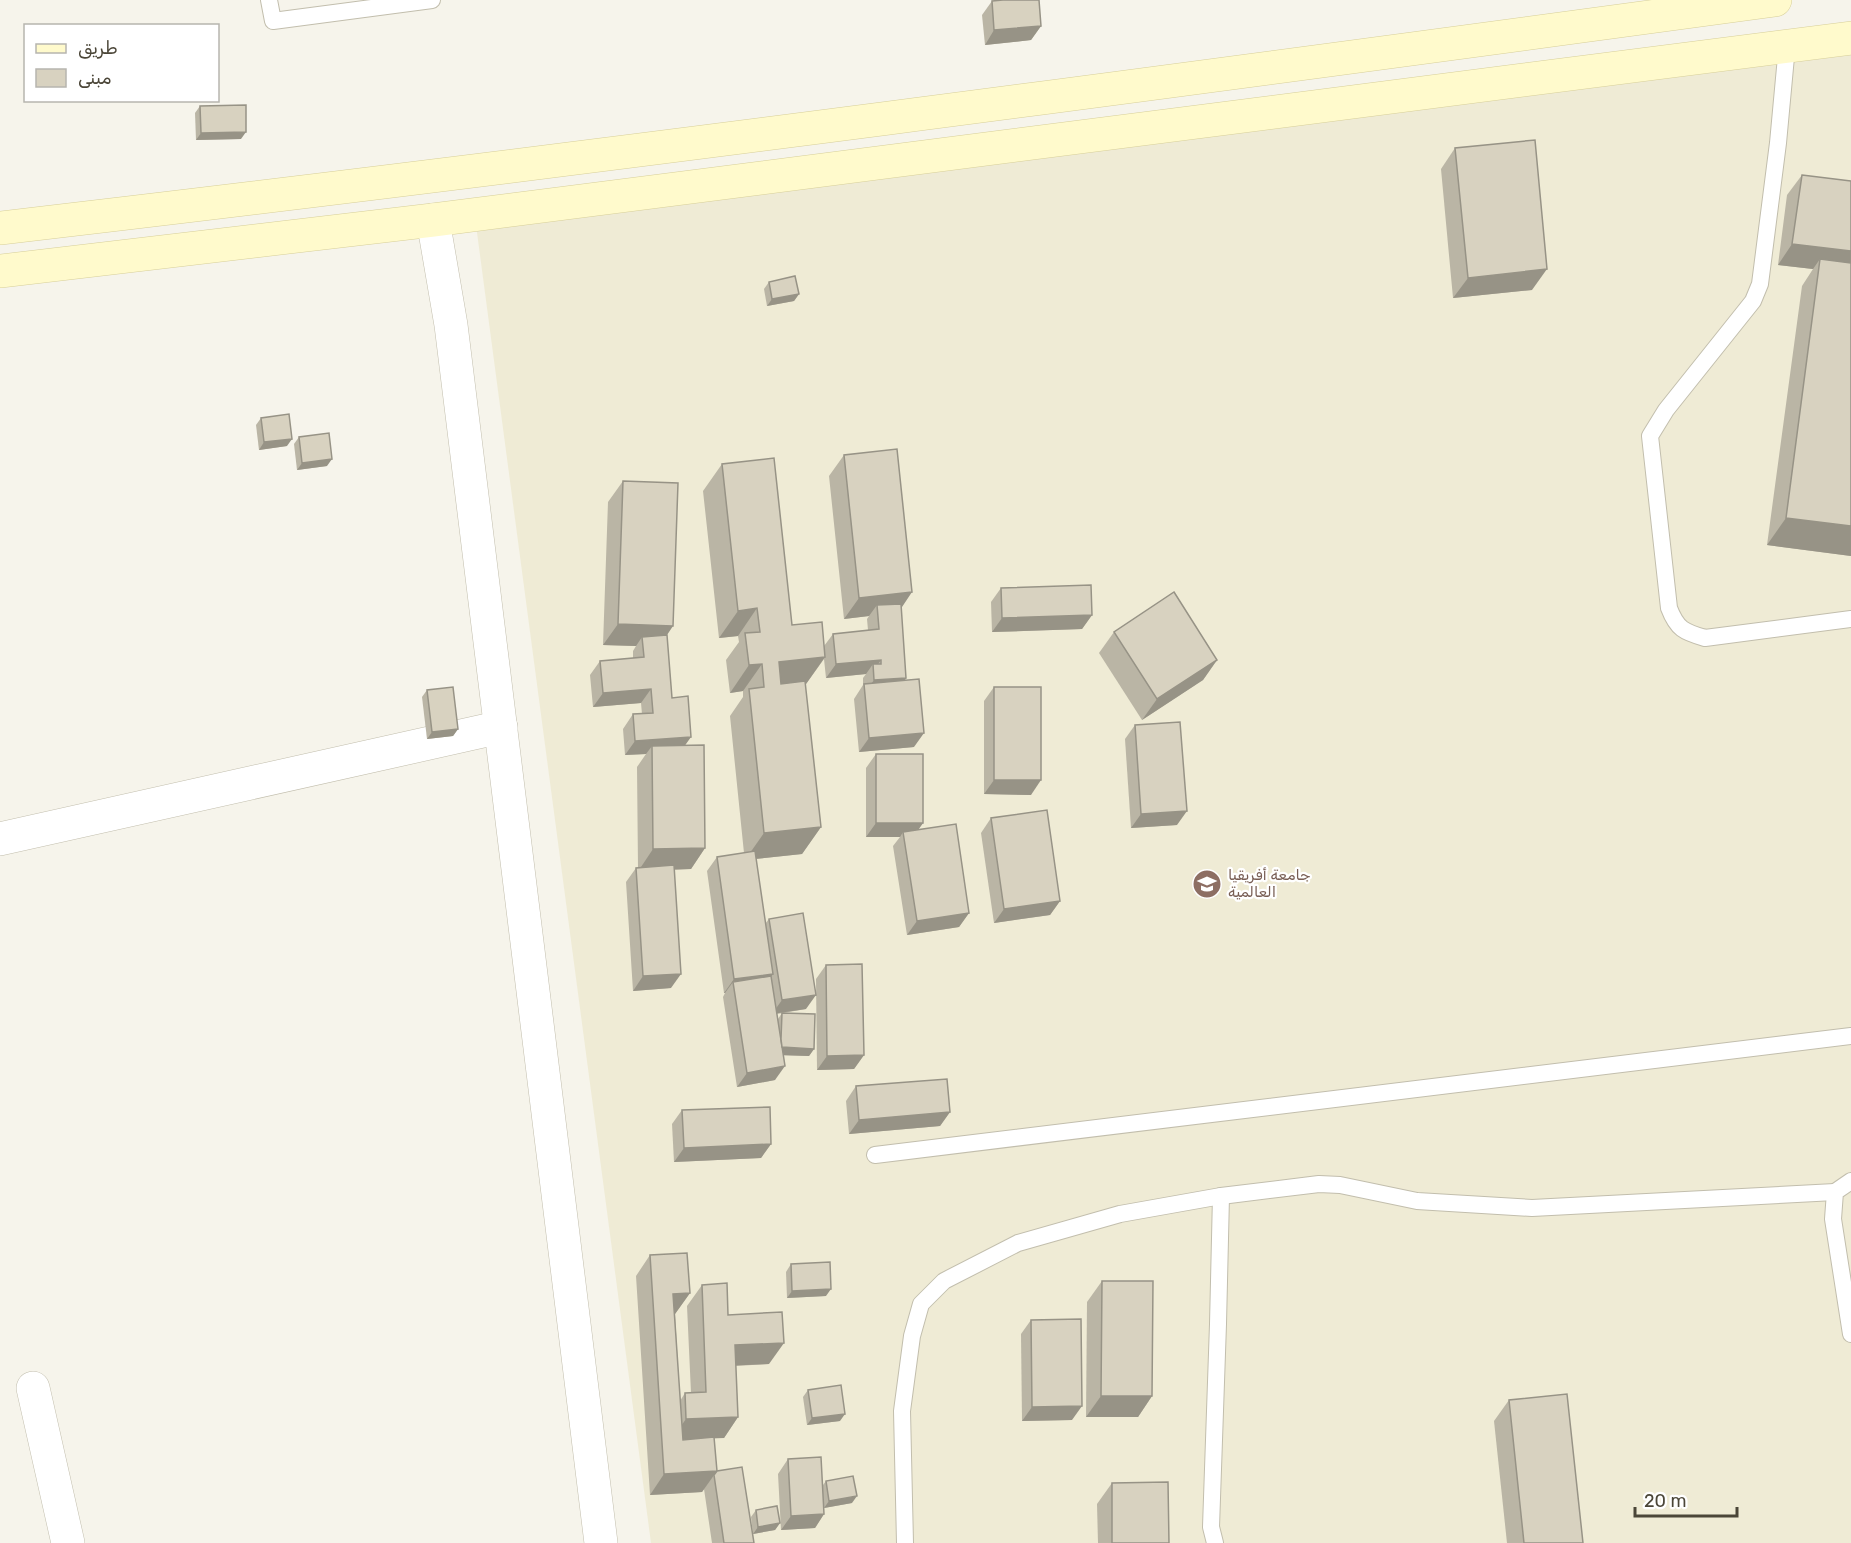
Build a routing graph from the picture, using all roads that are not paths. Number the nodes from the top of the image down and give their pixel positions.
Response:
1 (270, 0) edge
2 (432, 0) edge
3 (1775, 0) edge
4 (1851, 38) edge
5 (1787, 46) junction
6 (433, 220) junction
7 (0, 228) edge
8 (0, 271) edge
9 (1851, 619) edge
10 (501, 727) junction
11 (0, 839) edge
12 (1851, 1036) edge
13 (875, 1155) dead end
14 (1851, 1181) edge
15 (1835, 1192) junction
16 (1221, 1196) junction
17 (1851, 1334) edge
18 (33, 1388) dead end
19 (68, 1543) edge
20 (601, 1543) edge
21 (905, 1543) edge
22 (1215, 1543) edge

1 - 2 lane
3 - 7 street
4 - 5 street
5 - 6 street
5 - 9 lane
6 - 8 street
6 - 10 street
10 - 11 street
10 - 20 street
12 - 13 lane
14 - 15 lane
15 - 16 lane
15 - 17 lane
16 - 21 lane
16 - 22 lane
18 - 19 street

